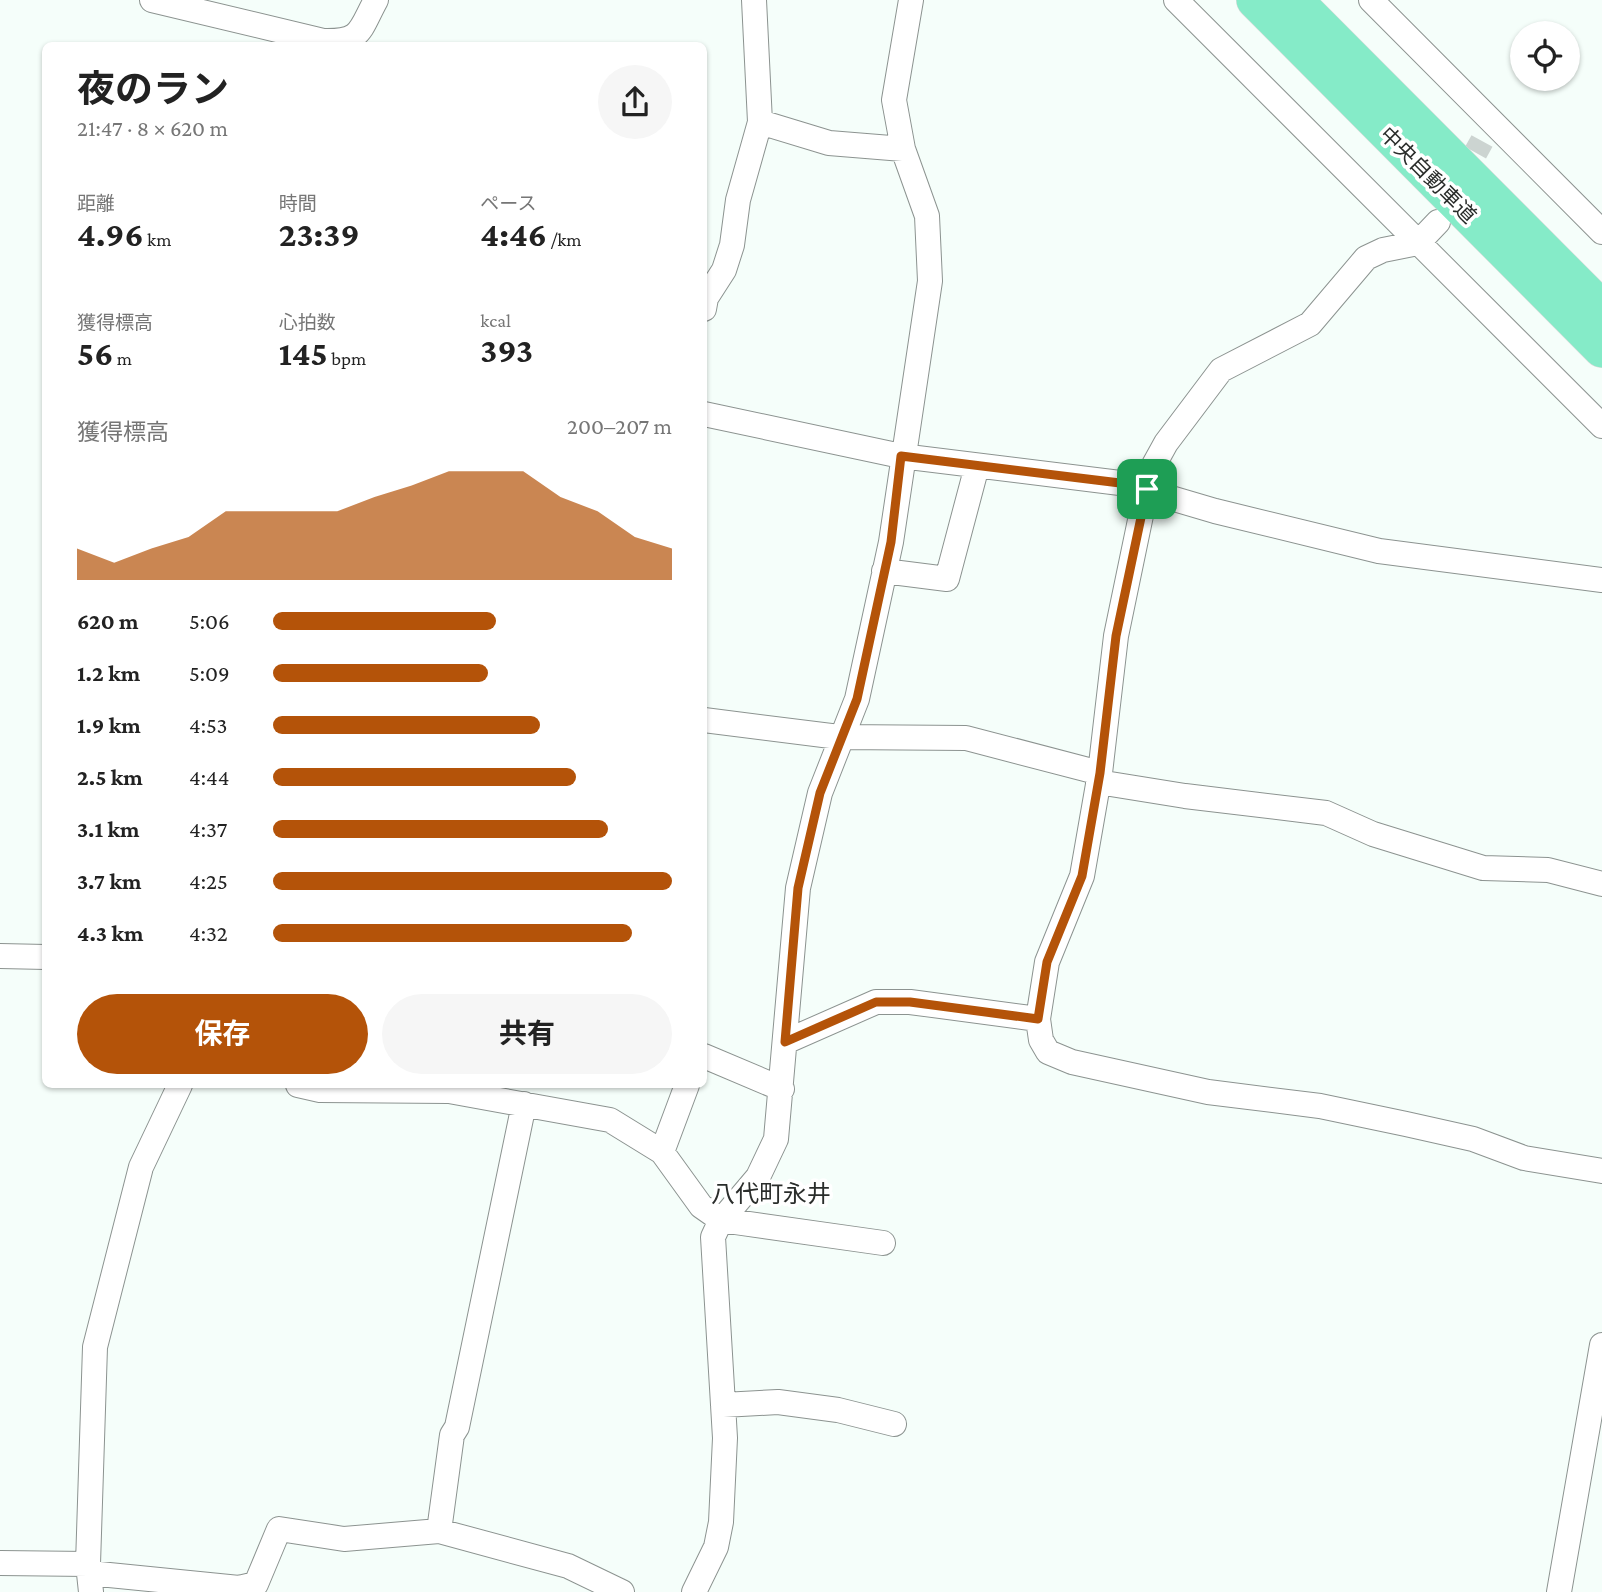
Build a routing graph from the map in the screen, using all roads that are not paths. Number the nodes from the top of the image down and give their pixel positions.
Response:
1 (152, 0) edge
2 (376, 0) edge
3 (754, 0) edge
4 (911, 0) edge
5 (1175, 0) edge
6 (1255, 0) edge
7 (1294, 0) edge
8 (1371, 0) edge
9 (318, 42) edge
10 (334, 42) edge
11 (760, 122) junction
12 (903, 149) junction
13 (1437, 222) dead end
14 (1602, 232) edge
15 (1418, 243) junction
16 (707, 296) edge
17 (1602, 309) edge
18 (1602, 349) edge
19 (707, 415) edge
20 (1602, 426) edge
21 (901, 456) junction
22 (977, 466) junction
23 (1147, 489) junction
24 (884, 571) junction
25 (1602, 580) edge
26 (707, 720) edge
27 (839, 737) junction
28 (1099, 777) junction
29 (1602, 884) edge
30 (0, 956) edge
31 (42, 957) edge
32 (1038, 1019) junction
33 (785, 1042) junction
34 (707, 1057) edge
35 (179, 1088) edge
36 (311, 1088) edge
37 (686, 1088) edge
38 (782, 1089) junction
39 (530, 1098) edge
40 (662, 1152) junction
41 (1602, 1171) edge
42 (721, 1220) junction
43 (883, 1243) dead end
44 (1602, 1345) edge
45 (723, 1405) junction
46 (894, 1424) dead end
47 (439, 1531) junction
48 (0, 1563) edge
49 (90, 1576) edge
50 (622, 1592) edge
51 (694, 1592) edge
52 (1559, 1592) edge

1 - 9 street
2 - 10 street
3 - 11 street
4 - 12 street
5 - 15 street
6 - 18 highway, 中央自動車道
7 - 17 highway, 中央自動車道
8 - 14 street
11 - 12 street
11 - 16 street
12 - 21 street
13 - 15 street
15 - 20 street
15 - 23 street
19 - 21 street
21 - 22 street
21 - 24 street
22 - 23 street
22 - 24 street
23 - 25 street
23 - 28 street
24 - 27 street
26 - 27 street
27 - 28 street
27 - 33 street
28 - 29 street
28 - 32 street
30 - 31 street
32 - 33 street
32 - 41 street
33 - 38 street
34 - 38 street
35 - 49 street
36 - 39 street
37 - 40 street
38 - 42 street
39 - 40 street
39 - 47 street
40 - 42 street
42 - 43 street
42 - 45 street
44 - 52 street
45 - 46 street
45 - 51 street
47 - 49 street
47 - 50 street
48 - 49 street

